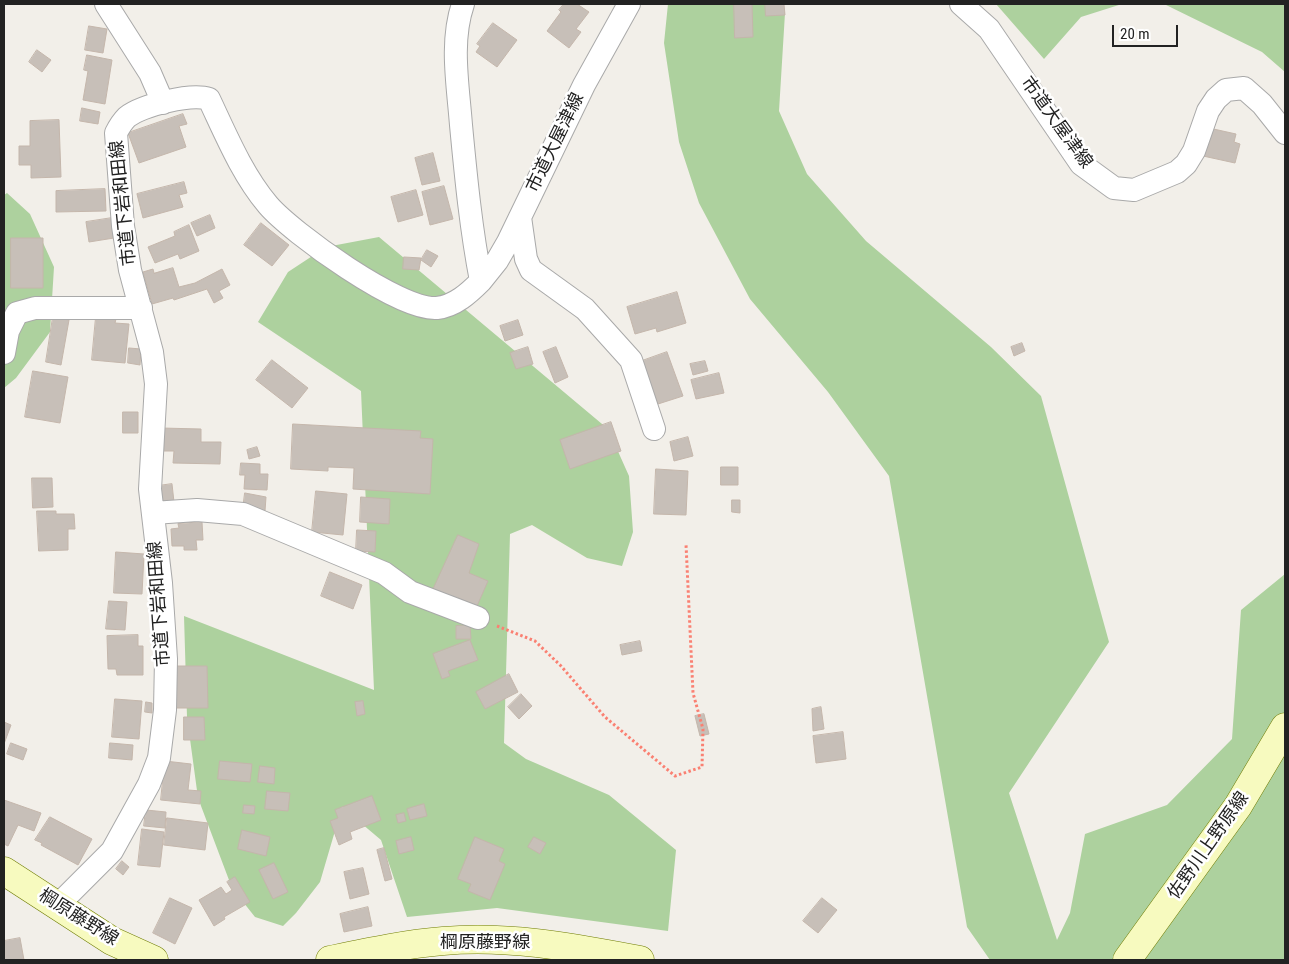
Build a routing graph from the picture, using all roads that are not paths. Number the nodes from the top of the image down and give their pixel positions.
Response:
1 (106, 4) edge
2 (463, 4) edge
3 (629, 4) edge
4 (961, 4) edge
5 (163, 103) junction
6 (1285, 133) edge
7 (520, 217) junction
8 (481, 281) junction
9 (142, 308) junction
10 (4, 353) edge
11 (654, 430) dead end
12 (152, 513) junction
13 (478, 618) road end
14 (1285, 728) edge
15 (4, 872) edge
16 (57, 906) junction
17 (154, 960) edge
18 (330, 960) edge
19 (640, 960) edge
20 (1127, 960) edge

1 - 5 street
2 - 8 street
3 - 7 street, 市道大屋津線
4 - 6 street, 市道大屋津線
5 - 8 street, 市道下岩和田線
5 - 9 street, 市道下岩和田線
7 - 8 street, 市道大屋津線
7 - 11 street
9 - 10 street
9 - 12 street, 市道下岩和田線
12 - 13 street
12 - 16 street, 市道下岩和田線
14 - 20 main road, 佐野川上野原線
15 - 16 main road, 棡原藤野線
16 - 17 main road, 棡原藤野線
18 - 19 main road, 棡原藤野線

